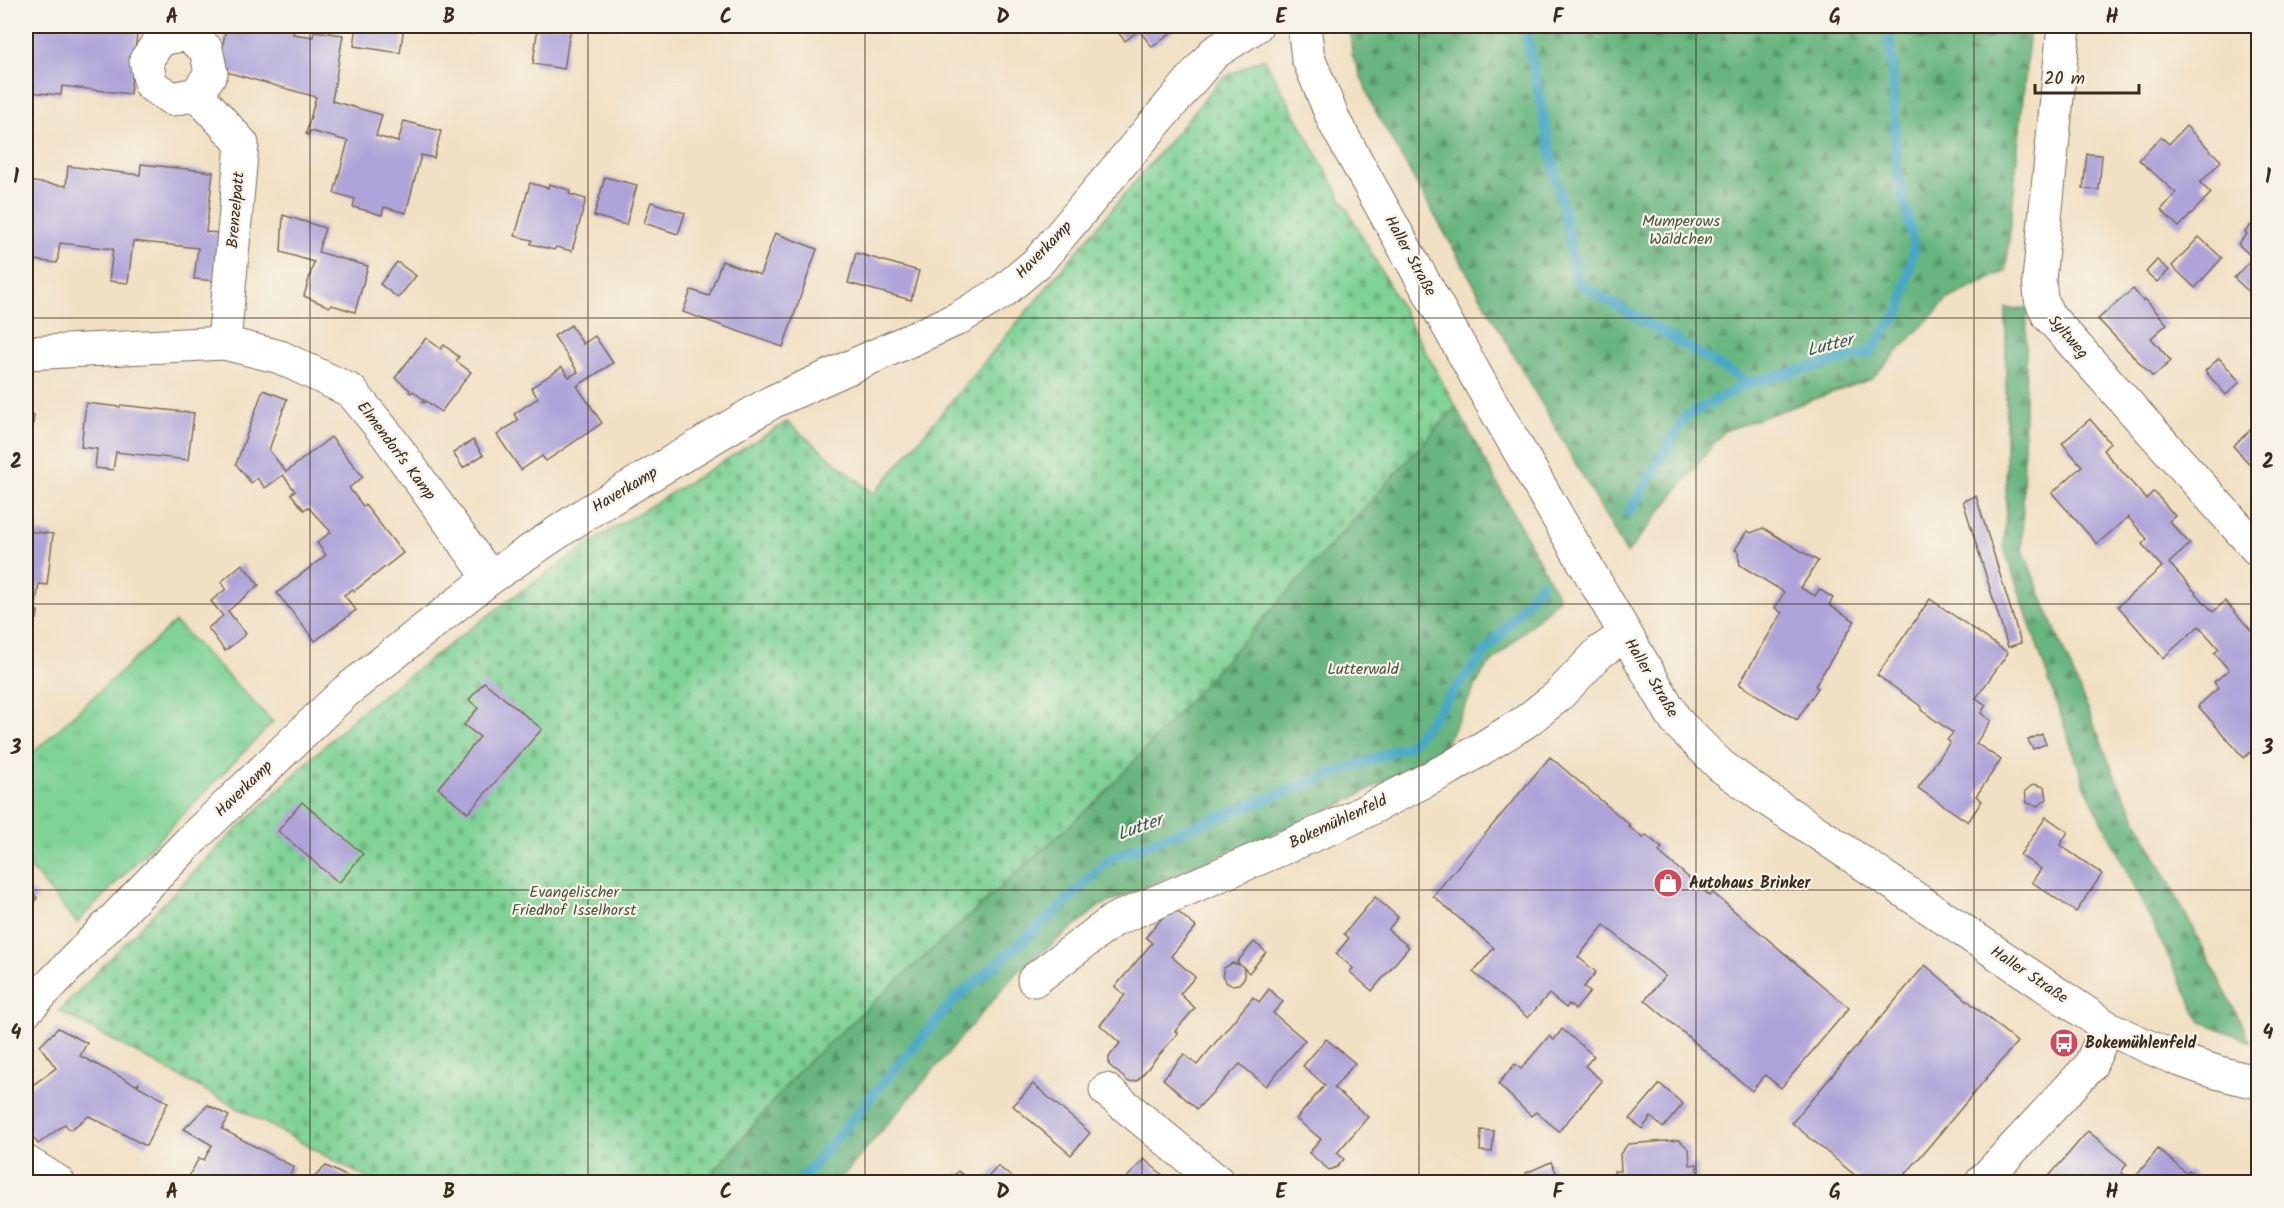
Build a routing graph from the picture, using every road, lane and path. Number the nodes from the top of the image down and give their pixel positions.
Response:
1 (1257, 26) edge
2 (1304, 26) edge
3 (2064, 26) edge
4 (197, 94) dead end
5 (224, 343) junction
6 (26, 353) edge
7 (2259, 550) edge
8 (490, 578) junction
9 (1625, 635) junction
10 (1034, 980) dead end
11 (26, 1010) edge
12 (2107, 1027) junction
13 (2259, 1082) edge
14 (1106, 1090) dead end
15 (26, 1162) edge
16 (58, 1182) edge
17 (1218, 1182) edge
18 (1982, 1182) edge

1 - 8 street, Haverkamp
2 - 9 street, Haller Straße
3 - 7 street, Syltweg
4 - 5 street, Brenzelpatt
5 - 6 street, Elmendorfs Kamp
5 - 8 street, Elmendorfs Kamp
8 - 11 street, Haverkamp
9 - 10 street, Bokemühlenfeld
9 - 12 street, Haller Straße
12 - 13 street, Haller Straße
12 - 18 street
14 - 17 street
15 - 16 street

